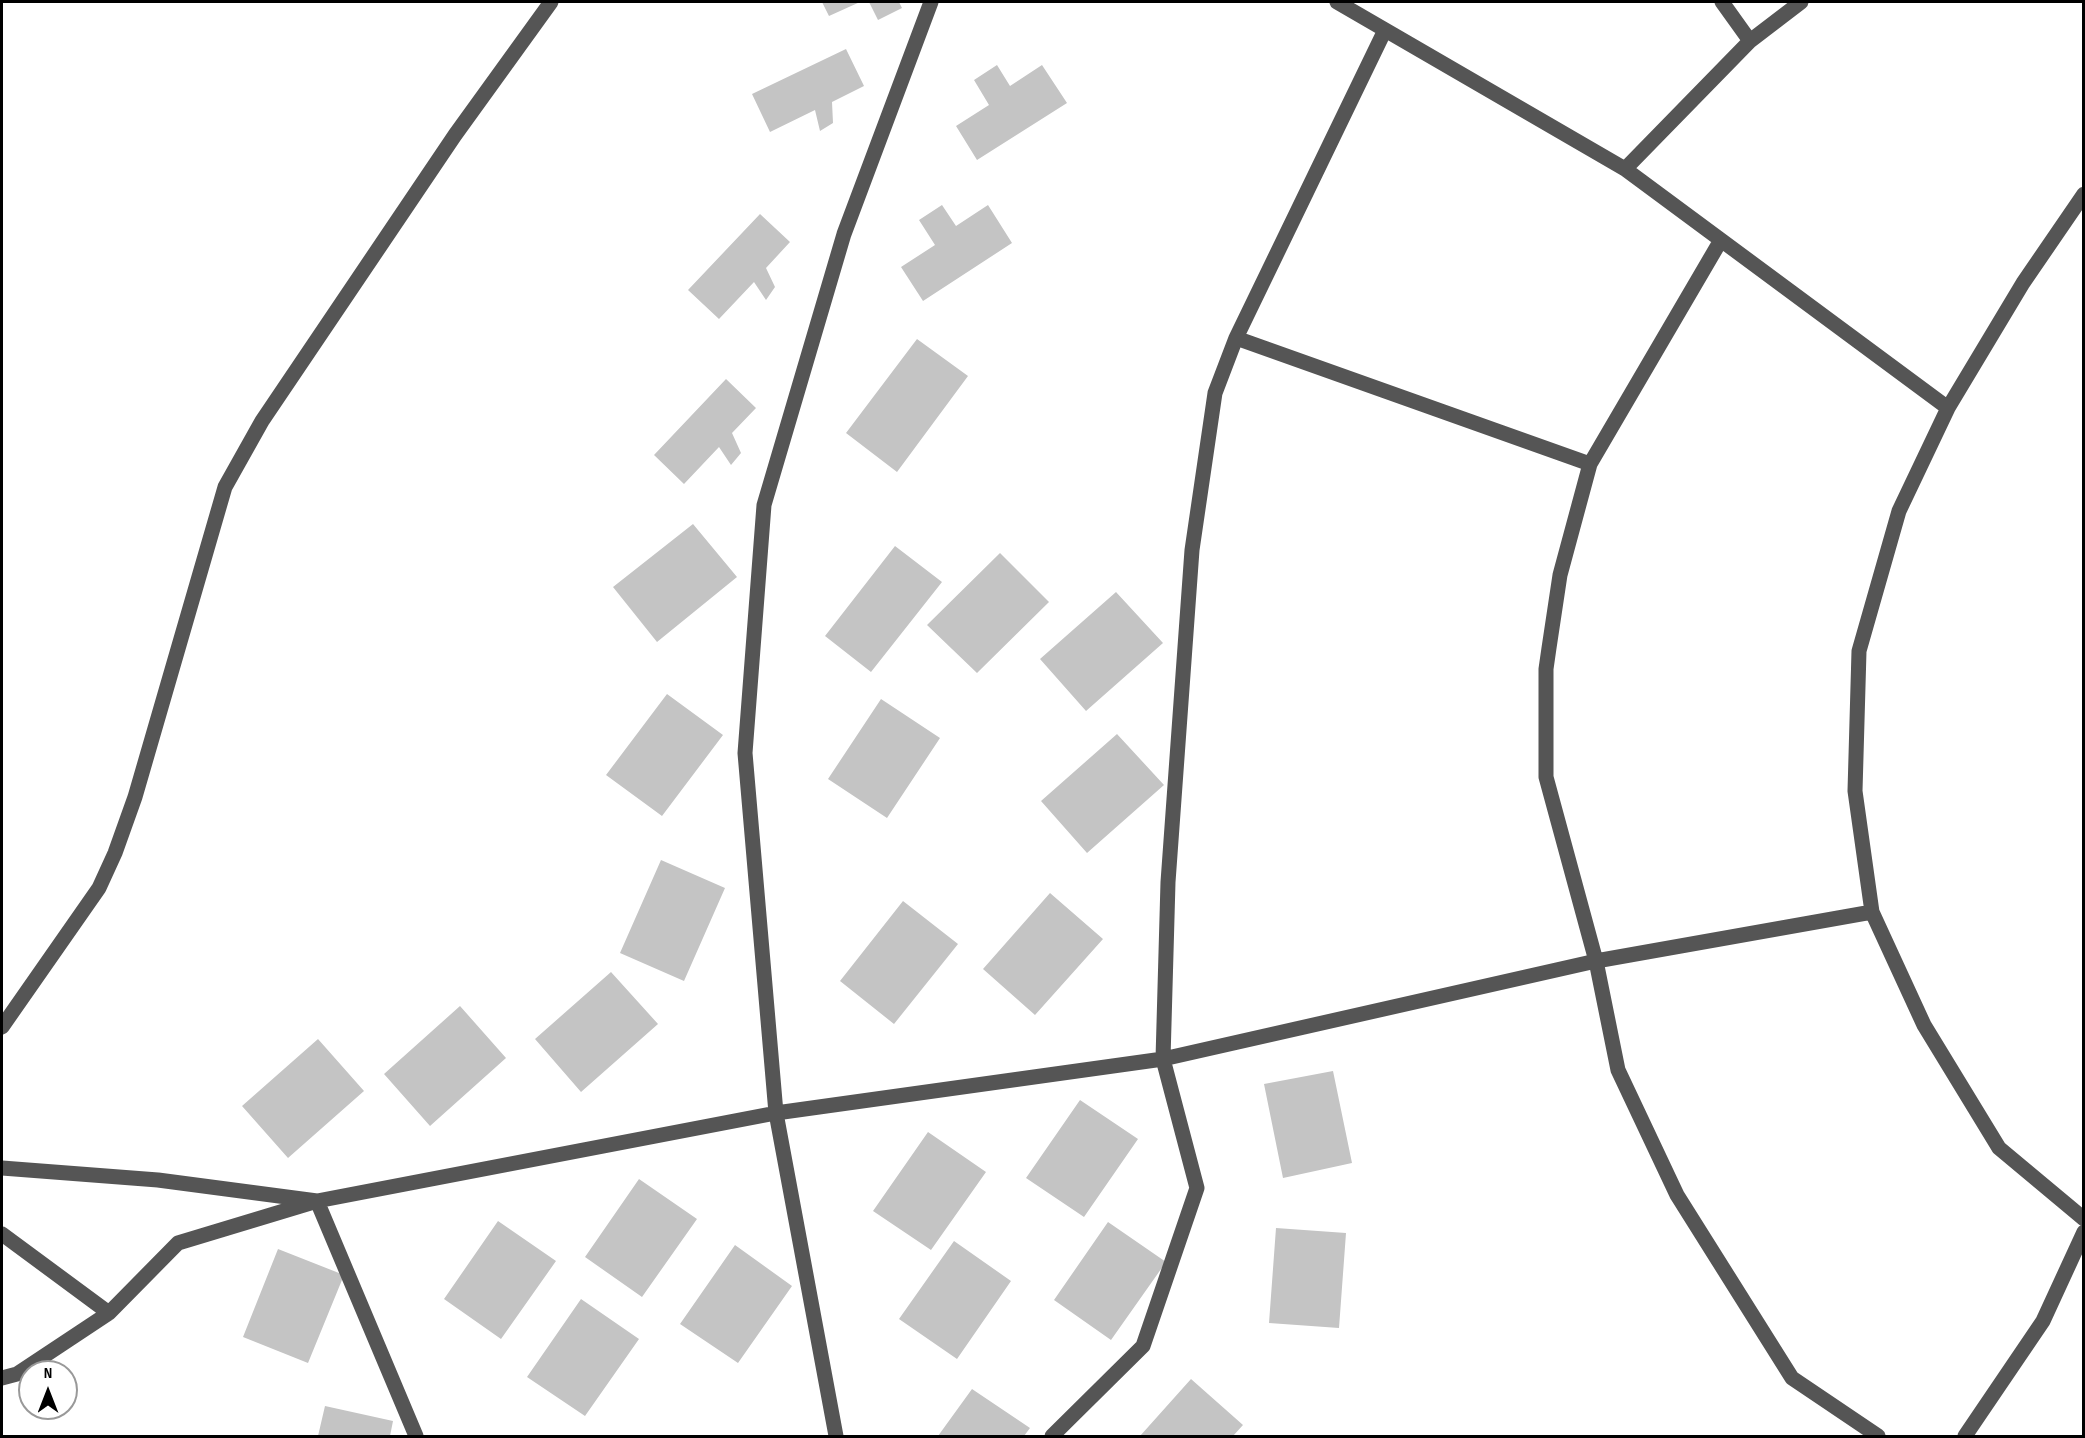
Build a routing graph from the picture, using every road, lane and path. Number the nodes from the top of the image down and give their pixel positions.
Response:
1 (551, 2) edge
2 (931, 2) edge
3 (1337, 2) edge
4 (1722, 2) edge
5 (1801, 2) edge
6 (1385, 30) junction
7 (1750, 41) junction
8 (1625, 169) junction
9 (2084, 194) edge
10 (1721, 240) junction
11 (1236, 338) junction
12 (1948, 408) junction
13 (1590, 464) junction
14 (1872, 912) junction
15 (1596, 961) junction
16 (2, 1027) edge
17 (1163, 1059) junction
18 (776, 1113) junction
19 (2, 1168) edge
20 (317, 1201) junction
21 (2084, 1219) edge
22 (2084, 1232) edge
23 (2, 1234) edge
24 (109, 1313) junction
25 (2, 1378) edge
26 (416, 1437) edge
27 (836, 1437) edge
28 (1052, 1437) edge
29 (1878, 1437) edge
30 (1965, 1437) edge

1 - 16 lane
2 - 18 lane
3 - 6 lane
4 - 7 lane
5 - 7 lane
6 - 8 lane
6 - 11 lane
7 - 8 lane
8 - 10 lane
9 - 12 lane
10 - 12 lane
10 - 13 lane
11 - 13 lane
11 - 17 lane
12 - 14 lane
13 - 15 lane
14 - 15 lane
14 - 21 lane
15 - 17 lane
15 - 29 lane
17 - 18 lane
17 - 28 lane
18 - 20 lane
18 - 27 lane
19 - 20 lane
20 - 24 lane
20 - 26 lane
22 - 30 lane
23 - 24 lane
24 - 25 lane

